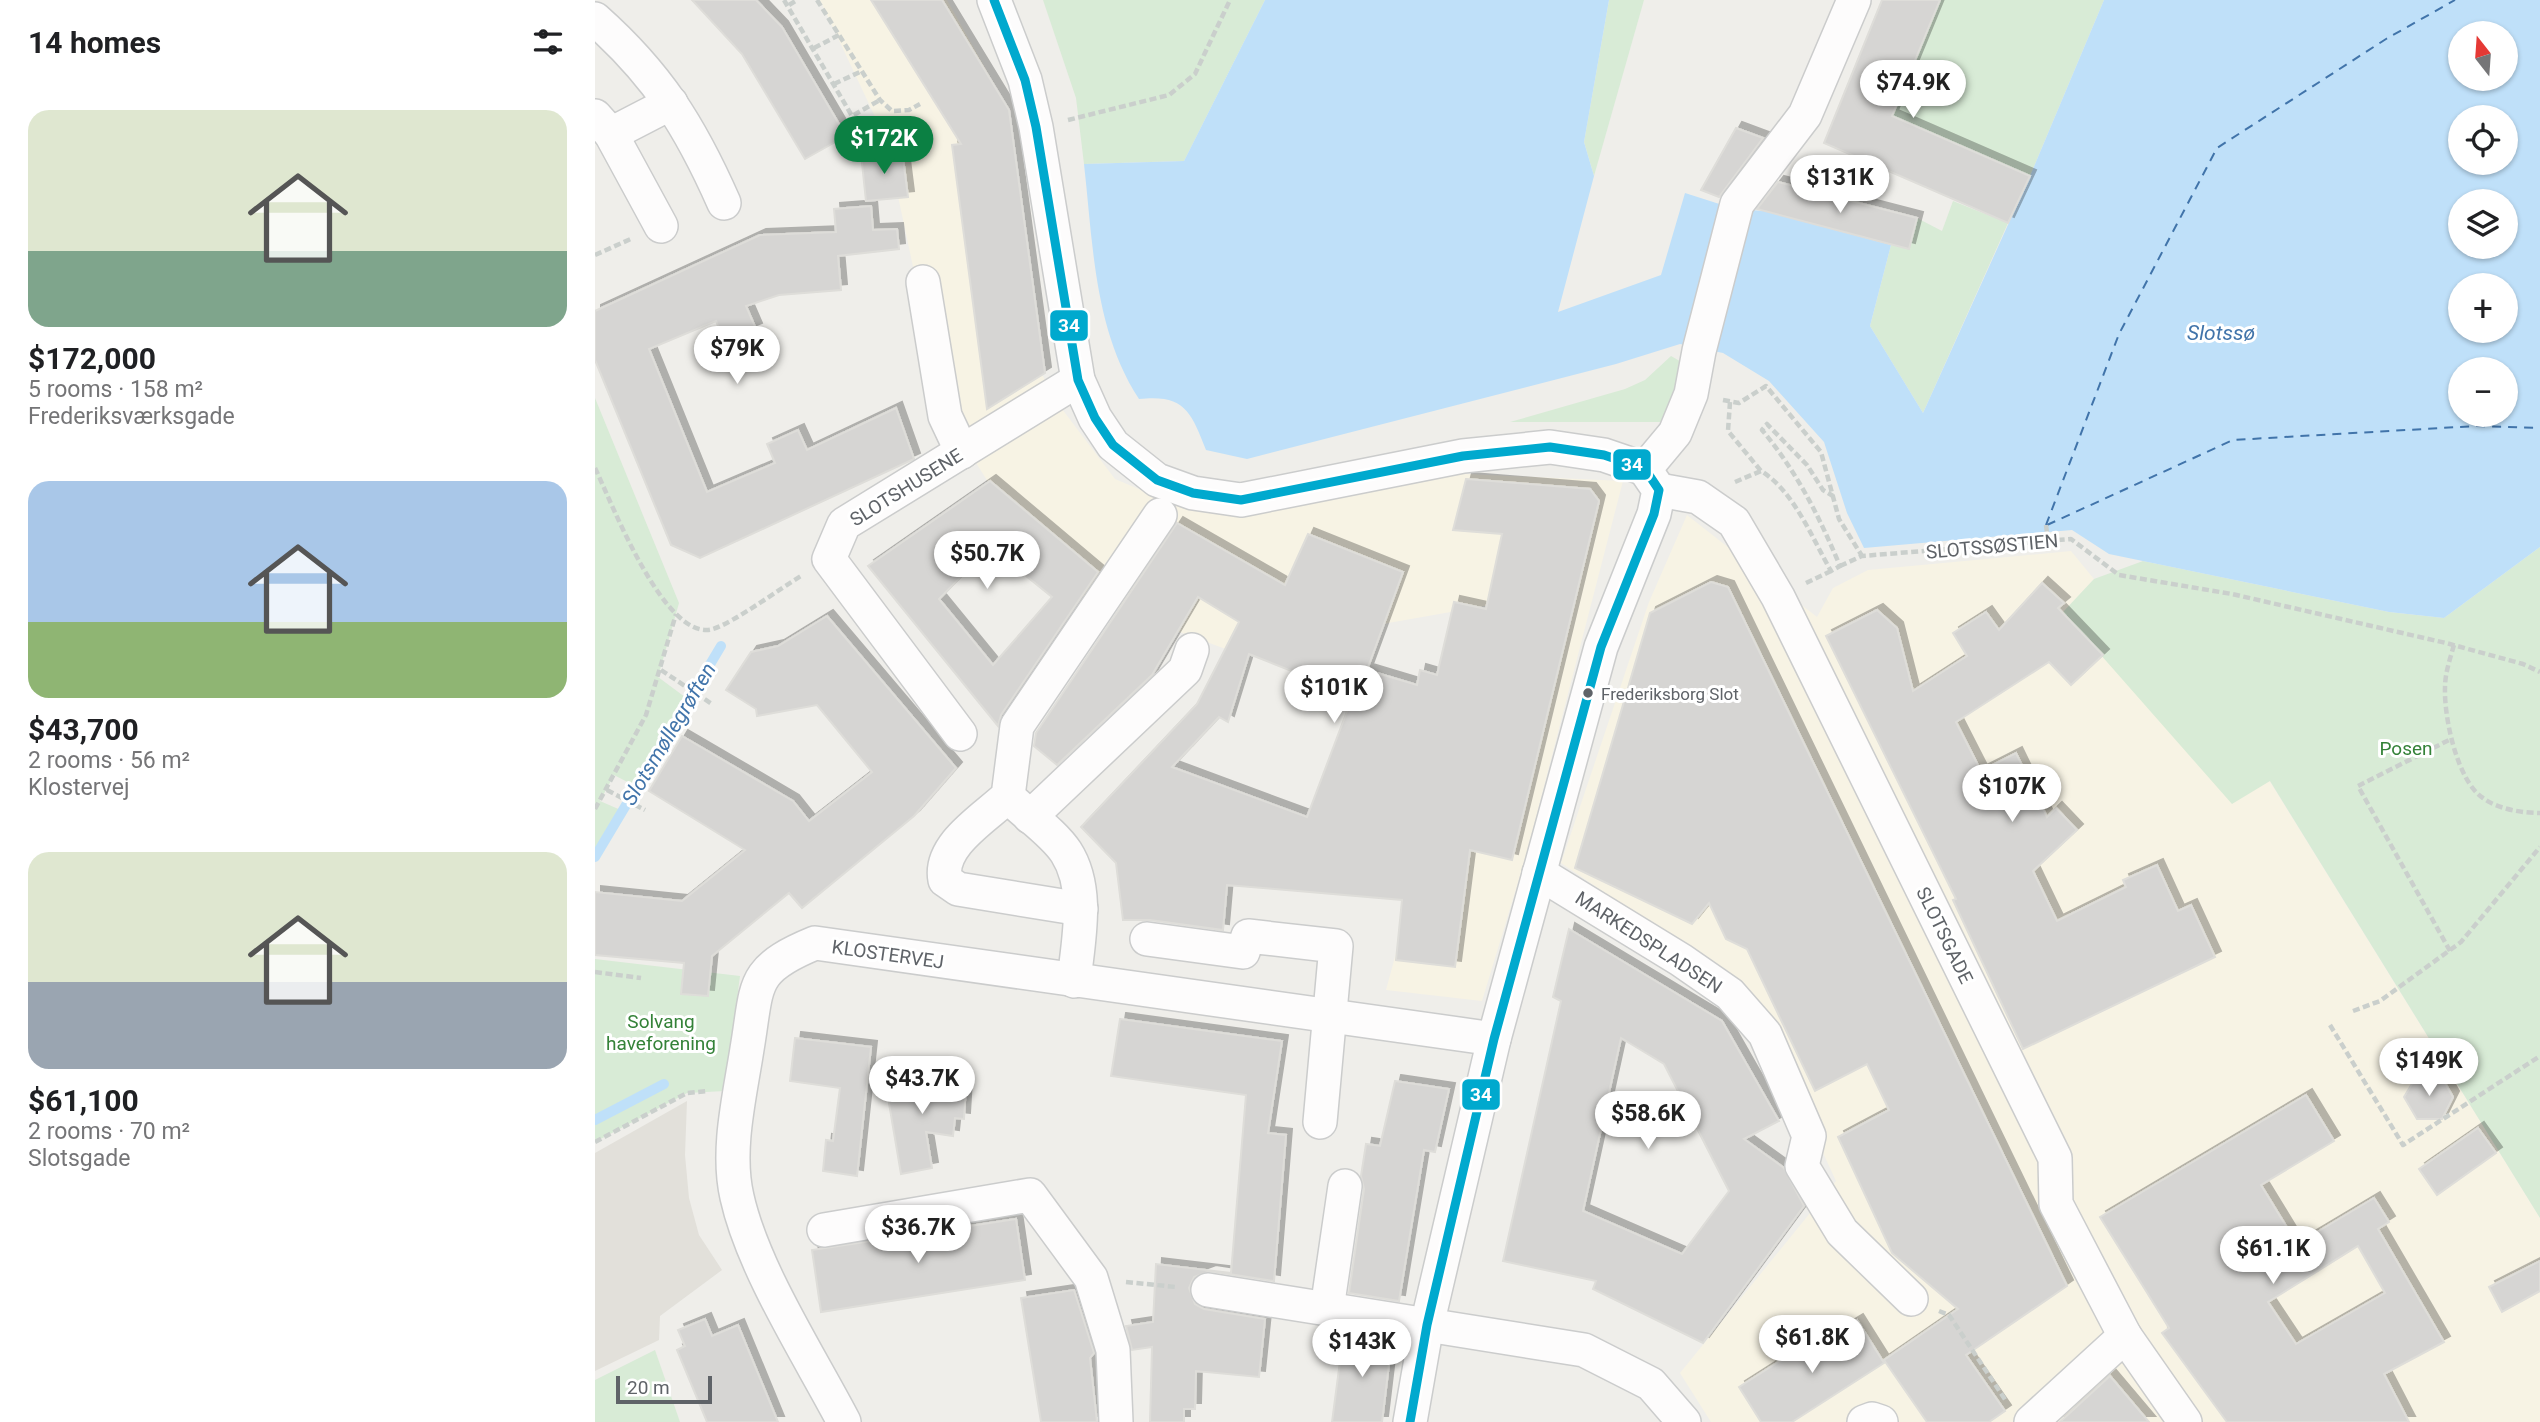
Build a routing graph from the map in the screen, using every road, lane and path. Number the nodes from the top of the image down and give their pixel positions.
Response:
1 (784, 0) edge
2 (797, 0) edge
3 (817, 0) edge
4 (994, 0) edge
5 (1230, 0) edge
6 (1854, 0) edge
7 (789, 5) junction
8 (595, 19) edge
9 (839, 35) junction
10 (814, 48) junction
11 (862, 71) junction
12 (834, 84) junction
13 (880, 100) junction
14 (671, 103) junction
15 (920, 104) dead end
16 (603, 125) edge
17 (1036, 127) junction
18 (724, 203) dead end
19 (661, 226) joint
20 (595, 255) edge
21 (923, 282) dead end
22 (1078, 380) junction
23 (1730, 401) dead end
24 (1739, 403) dead end
25 (962, 452) junction
26 (595, 468) edge
27 (1761, 471) junction
28 (1652, 480) junction
29 (1833, 496) junction
30 (1698, 497) junction
31 (1160, 515) dead end
32 (2046, 525) dead end
33 (2048, 541) junction
34 (1862, 556) junction
35 (829, 559) junction
36 (1840, 566) junction
37 (1831, 572) junction
38 (1821, 576) dead end
39 (677, 614) junction
40 (2454, 645) junction
41 (1192, 650) dead end
42 (661, 670) junction
43 (2540, 672) edge
44 (712, 704) dead end
45 (960, 734) dead end
46 (2451, 739) junction
47 (607, 790) junction
48 (1019, 807) junction
49 (595, 809) edge
50 (645, 810) dead end
51 (2540, 813) edge
52 (2540, 847) edge
53 (1539, 873) junction
54 (1081, 909) junction
55 (1147, 939) dead end
56 (2450, 951) junction
57 (595, 972) edge
58 (641, 978) dead end
59 (1074, 981) junction
60 (2353, 1011) dead end
61 (1329, 1018) junction
62 (2330, 1024) dead end
63 (1494, 1039) junction
64 (2540, 1056) edge
65 (740, 1092) junction
66 (1320, 1122) dead end
67 (595, 1142) edge
68 (1345, 1185) dead end
69 (824, 1230) dead end
70 (1091, 1278) junction
71 (1208, 1290) joint
72 (1911, 1299) dead end
73 (1327, 1309) junction
74 (1949, 1315) dead end
75 (1427, 1325) junction
76 (2125, 1336) junction
77 (2022, 1416) edge
78 (844, 1422) edge
79 (1116, 1422) edge
80 (1410, 1422) edge
81 (1684, 1422) edge
82 (1864, 1422) edge
83 (1881, 1422) edge
84 (2185, 1422) edge

1 - 7 path
2 - 7 path
3 - 9 path
4 - 17 street, SLOTSGADE
5 - 17 path
6 - 28 street
7 - 10 path
8 - 14 street
9 - 10 path
9 - 11 path
10 - 12 path
11 - 12 path
11 - 13 path
12 - 13 path
13 - 15 path
14 - 16 street
14 - 18 street
16 - 19 street
17 - 22 street, SLOTSGADE
19 - 20 path
21 - 25 street
22 - 25 street, SLOTSHUSENE
22 - 28 street, SLOTSGADE
23 - 27 path
24 - 29 path
25 - 35 street, SLOTSHUSENE
26 - 39 path
27 - 30 path
27 - 37 path
28 - 30 street, SLOTSGADE
28 - 53 street
29 - 34 path
29 - 36 path
30 - 76 street, SLOTSGADE
31 - 48 street
32 - 33 path
33 - 34 path, SLOTSSØSTIEN
33 - 40 path, SLOTSSØSTIEN
34 - 36 path, SLOTSSØSTIEN
35 - 39 path
35 - 45 street
36 - 37 path, SLOTSSØSTIEN
37 - 38 path, SLOTSSØSTIEN
39 - 42 path
40 - 43 path, SLOTSSØSTIEN
40 - 46 path
41 - 48 street
42 - 44 path
42 - 47 path
46 - 51 path
46 - 56 path
47 - 49 path
47 - 50 path
48 - 54 street
48 - 54 street
52 - 56 path
53 - 63 street
53 - 72 street, MARKEDSPLADSEN
54 - 59 street
55 - 61 street
56 - 60 path
57 - 58 path
59 - 61 street, KLOSTERVEJ
59 - 65 street, KLOSTERVEJ
61 - 63 street, KLOSTERVEJ
61 - 66 street
62 - 64 path
63 - 75 street
65 - 67 path
65 - 78 street, KLOSTERVEJ
68 - 73 street
69 - 70 street
70 - 71 path
70 - 79 street
71 - 73 street
73 - 75 street
74 - 77 path
75 - 80 street
75 - 81 street
76 - 77 street
76 - 84 street, SLOTSGADE
82 - 83 street

